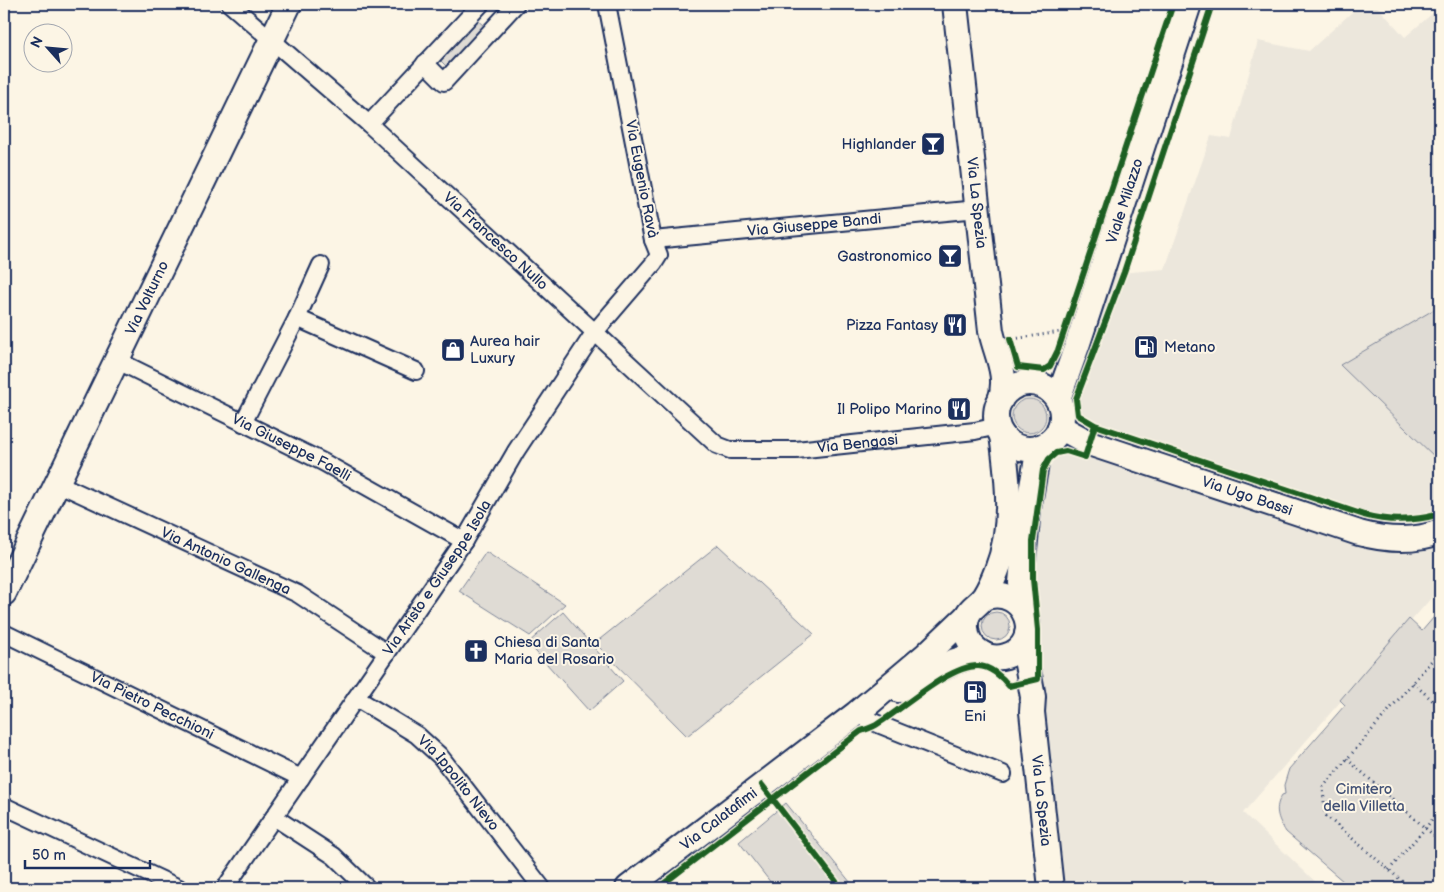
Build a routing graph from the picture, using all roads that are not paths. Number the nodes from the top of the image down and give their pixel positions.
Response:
1 (230, 4) edge
2 (289, 4) edge
3 (481, 4) edge
4 (485, 4) edge
5 (516, 4) edge
6 (607, 4) edge
7 (955, 4) edge
8 (1189, 4) edge
9 (500, 21) junction
10 (272, 39) junction
11 (425, 63) junction
12 (369, 124) junction
13 (978, 209) junction
14 (653, 240) junction
15 (321, 265) dead end
16 (297, 318) junction
17 (594, 333) junction
18 (116, 360) junction
19 (416, 370) dead end
20 (1058, 399) junction
21 (1000, 400) junction
22 (243, 423) junction
23 (1060, 428) junction
24 (1000, 430) junction
25 (717, 445) joint
26 (1039, 447) junction
27 (57, 483) junction
28 (1440, 532) edge
29 (464, 541) junction
30 (4, 593) edge
31 (975, 606) junction
32 (1026, 625) junction
33 (4, 633) edge
34 (387, 652) junction
35 (984, 654) junction
36 (356, 698) junction
37 (1032, 712) junction
38 (856, 714) junction
39 (1003, 774) dead end
40 (301, 778) junction
41 (4, 806) edge
42 (274, 818) junction
43 (179, 888) edge
44 (225, 888) edge
45 (367, 888) edge
46 (542, 888) edge
47 (628, 888) edge
48 (1051, 888) edge

1 - 10 street, Via Francesco Nullo
2 - 10 main road, Via Volturno
3 - 11 street
4 - 9 street
5 - 9 street
6 - 14 street, Via Eugenio Ravà
7 - 13 main road, Via La Spezia
8 - 20 main road, Viale Milazzo
9 - 11 street
10 - 12 street, Via Francesco Nullo
10 - 18 main road, Via Volturno
11 - 12 street
12 - 17 street, Via Francesco Nullo
13 - 14 street, Via Giuseppe Bandi
13 - 21 main road, Via La Spezia
14 - 17 street, Via Eugenio Ravà
15 - 16 street
16 - 19 street
16 - 22 street
17 - 25 street, Via Francesco Nullo
17 - 29 street, Via Aristo e Giuseppe Isola
18 - 22 street, Via Giuseppe Faelli
18 - 27 main road, Via Volturno
20 - 21 main road
20 - 23 main road
21 - 24 main road, Via La Spezia
22 - 29 street, Via Giuseppe Faelli
23 - 26 main road
23 - 28 main road, Via Ugo Bassi
24 - 25 street, Via Bengasi
24 - 26 main road
24 - 31 main road, Via La Spezia
26 - 32 main road, Via La Spezia
27 - 30 main road, Via Volturno
27 - 34 street, Via Antonio Gallenga
29 - 34 street, Via Aristo e Giuseppe Isola
31 - 32 main road
31 - 35 main road, Via La Spezia
31 - 38 main road, Via Calatafimi
32 - 35 main road
32 - 37 main road, Via La Spezia
33 - 40 street, Via Pietro Pecchioni
34 - 36 street, Via Aristo e Giuseppe Isola
35 - 37 main road, Via La Spezia
35 - 38 main road, Via Calatafimi
36 - 40 street, Via Aristo e Giuseppe Isola
36 - 46 street, Via Ippolito Nievo
37 - 48 main road, Via La Spezia
38 - 39 street
38 - 47 main road, Via Calatafimi
40 - 42 street, Via Aristo e Giuseppe Isola
41 - 43 street
42 - 44 street, Via Aristo e Giuseppe Isola
42 - 45 street

